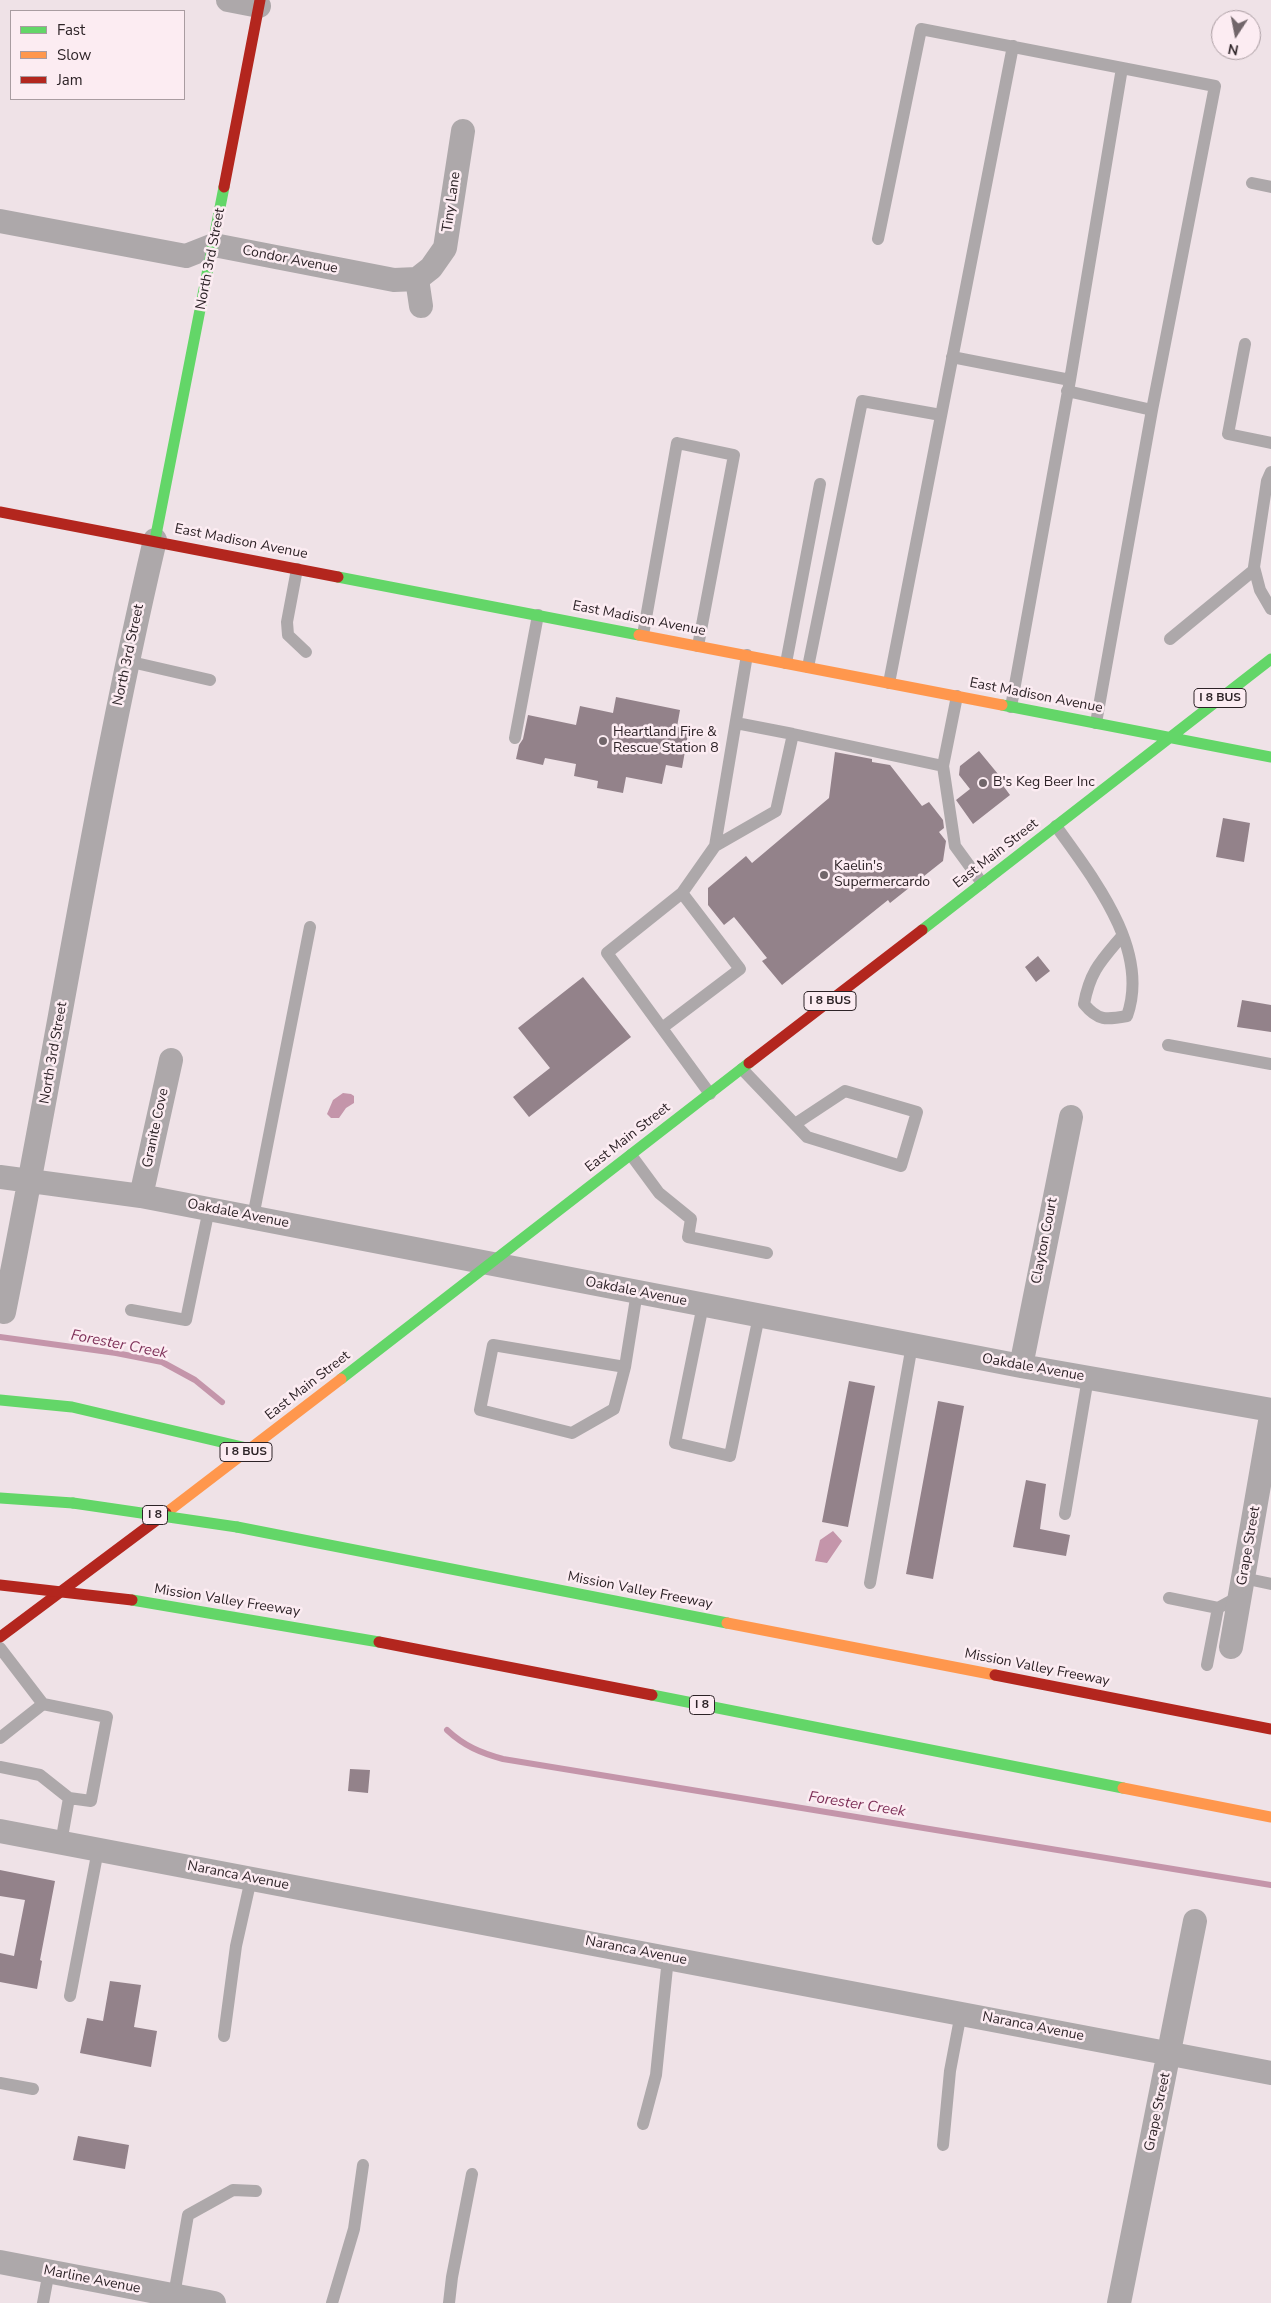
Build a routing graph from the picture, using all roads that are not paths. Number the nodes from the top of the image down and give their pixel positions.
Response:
1 (228, 0) edge
2 (260, 3) edge
3 (1013, 46) junction
4 (1122, 68) junction
5 (463, 131) dead end
6 (1252, 184) dead end
7 (1271, 187) edge
8 (0, 221) edge
9 (878, 239) dead end
10 (214, 245) junction
11 (424, 274) junction
12 (421, 306) dead end
13 (1246, 344) dead end
14 (952, 357) junction
15 (1069, 386) junction
16 (1152, 410) junction
17 (941, 415) junction
18 (1271, 443) edge
19 (1271, 472) edge
20 (820, 484) dead end
21 (0, 512) edge
22 (155, 540) junction
23 (297, 569) junction
24 (1254, 570) junction
25 (1271, 609) edge
26 (538, 615) junction
27 (643, 635) junction
28 (1170, 639) dead end
29 (698, 646) junction
30 (306, 652) dead end
31 (747, 655) junction
32 (1271, 659) edge
33 (127, 661) junction
34 (786, 663) junction
35 (808, 667) junction
36 (210, 680) dead end
37 (889, 683) junction
38 (957, 696) junction
39 (1011, 707) junction
40 (736, 723) junction
41 (1096, 723) junction
42 (793, 734) junction
43 (515, 738) dead end
44 (1170, 738) junction
45 (1271, 758) edge
46 (944, 766) junction
47 (1056, 826) junction
48 (715, 846) junction
49 (982, 883) junction
50 (682, 893) junction
51 (310, 927) dead end
52 (1122, 936) junction
53 (662, 1028) junction
54 (1168, 1045) dead end
55 (170, 1060) dead end
56 (1271, 1064) edge
57 (742, 1069) junction
58 (710, 1094) junction
59 (1071, 1117) dead end
60 (795, 1124) junction
61 (631, 1155) junction
62 (0, 1176) edge
63 (31, 1181) junction
64 (142, 1196) junction
65 (209, 1209) junction
66 (254, 1217) junction
67 (767, 1252) dead end
68 (490, 1264) junction
69 (637, 1292) junction
70 (702, 1305) junction
71 (130, 1310) dead end
72 (4, 1312) dead end
73 (759, 1316) junction
74 (912, 1345) junction
75 (1021, 1366) junction
76 (625, 1367) junction
77 (1088, 1378) junction
78 (0, 1400) edge
79 (1271, 1410) edge
80 (1271, 1416) edge
81 (252, 1448) junction
82 (0, 1498) edge
83 (1065, 1514) dead end
84 (870, 1583) dead end
85 (1271, 1584) edge
86 (0, 1585) edge
87 (1242, 1588) junction
88 (1169, 1598) dead end
89 (1218, 1608) junction
90 (0, 1637) edge
91 (1231, 1647) dead end
92 (0, 1648) edge
93 (1207, 1665) dead end
94 (43, 1704) junction
95 (1271, 1729) edge
96 (0, 1738) edge
97 (0, 1767) edge
98 (69, 1798) junction
99 (1271, 1817) edge
100 (0, 1831) edge
101 (61, 1843) junction
102 (98, 1850) junction
103 (251, 1879) junction
104 (1195, 1921) dead end
105 (668, 1958) junction
106 (70, 1996) dead end
107 (961, 2013) junction
108 (224, 2036) dead end
109 (1170, 2054) junction
110 (1271, 2073) edge
111 (0, 2083) edge
112 (33, 2089) dead end
113 (643, 2124) dead end
114 (943, 2145) dead end
115 (363, 2165) dead end
116 (472, 2174) dead end
117 (256, 2191) dead end
118 (0, 2262) edge
119 (48, 2271) junction
120 (174, 2295) junction
121 (43, 2303) edge
122 (214, 2303) edge
123 (332, 2303) edge
124 (449, 2303) edge
125 (1119, 2303) edge

1 - 2 street
2 - 10 main road, North 3rd Street
3 - 4 lane
3 - 9 lane
3 - 14 lane
4 - 15 lane
4 - 16 lane
5 - 11 street, Tiny Lane
6 - 7 lane
8 - 10 street
10 - 11 street, Condor Avenue
10 - 22 main road, North 3rd Street
11 - 12 street
13 - 18 lane
14 - 15 lane
14 - 17 lane
15 - 16 lane
15 - 39 lane
16 - 41 lane
17 - 35 lane
17 - 37 lane
19 - 24 lane
20 - 34 lane
21 - 22 main road, East Madison Avenue
22 - 23 main road, East Madison Avenue
22 - 33 street, North 3rd Street
23 - 26 main road, East Madison Avenue
23 - 30 lane
24 - 25 lane
24 - 28 lane
26 - 27 main road, East Madison Avenue
26 - 43 lane
27 - 29 main road, East Madison Avenue
27 - 29 lane
29 - 31 main road, East Madison Avenue
31 - 34 main road, East Madison Avenue
31 - 40 lane
32 - 44 main road, East Main Street / I 8 BUS
33 - 36 lane
33 - 63 street, North 3rd Street
34 - 35 main road, East Madison Avenue
35 - 37 main road, East Madison Avenue
37 - 38 main road, East Madison Avenue
38 - 39 main road, East Madison Avenue
38 - 46 lane
39 - 41 main road, East Madison Avenue
40 - 42 lane
40 - 48 lane
41 - 44 main road, East Madison Avenue
42 - 46 lane
42 - 48 lane
44 - 45 main road, East Madison Avenue
44 - 47 main road, East Main Street / I 8 BUS
46 - 49 lane
47 - 49 main road, East Main Street / I 8 BUS
47 - 52 lane
48 - 50 lane
49 - 57 main road, East Main Street / I 8 BUS
50 - 53 lane
50 - 53 lane
51 - 66 lane
52 - 52 lane
53 - 58 lane
54 - 56 lane
55 - 64 street, Granite Cove
57 - 58 main road, East Main Street / I 8 BUS
57 - 60 lane
58 - 61 main road, East Main Street / I 8 BUS
59 - 75 street, Clayton Court
60 - 60 lane
61 - 67 lane
61 - 68 main road, East Main Street / I 8 BUS
62 - 63 street, Oakdale Avenue
63 - 64 street, Oakdale Avenue
63 - 72 street, North 3rd Street
64 - 65 street, Oakdale Avenue
65 - 66 street, Oakdale Avenue
65 - 71 lane
66 - 68 street, Oakdale Avenue
68 - 69 street, Oakdale Avenue
68 - 81 main road, East Main Street / I 8 BUS
69 - 70 street, Oakdale Avenue
69 - 76 lane
70 - 73 street, Oakdale Avenue
70 - 73 lane
73 - 74 street, Oakdale Avenue
74 - 75 street, Oakdale Avenue
74 - 84 lane
75 - 77 street, Oakdale Avenue
76 - 76 lane
77 - 79 street, Oakdale Avenue
77 - 83 lane
78 - 81 main road
80 - 87 street, Grape Street
81 - 90 main road, East Main Street / I 8 BUS
82 - 95 main road, Mission Valley Freeway / I 8, bridge
85 - 87 lane
86 - 99 main road, Mission Valley Freeway / I 8, bridge
87 - 89 lane
87 - 91 street, Grape Street
88 - 89 lane
89 - 93 lane
92 - 94 lane
94 - 96 lane
94 - 98 lane
97 - 98 lane
98 - 101 lane
100 - 101 street, Naranca Avenue
101 - 102 street, Naranca Avenue
102 - 103 street, Naranca Avenue
102 - 106 lane
103 - 105 street, Naranca Avenue
103 - 108 lane
104 - 109 street, Grape Street
105 - 107 street, Naranca Avenue
105 - 113 lane
107 - 109 street, Naranca Avenue
107 - 114 lane
109 - 110 street, Naranca Avenue
109 - 125 street, Grape Street
111 - 112 lane
115 - 123 lane
116 - 124 lane
117 - 120 lane
118 - 119 street, Marline Avenue
119 - 120 street, Marline Avenue
119 - 121 lane
120 - 122 street, Marline Avenue

